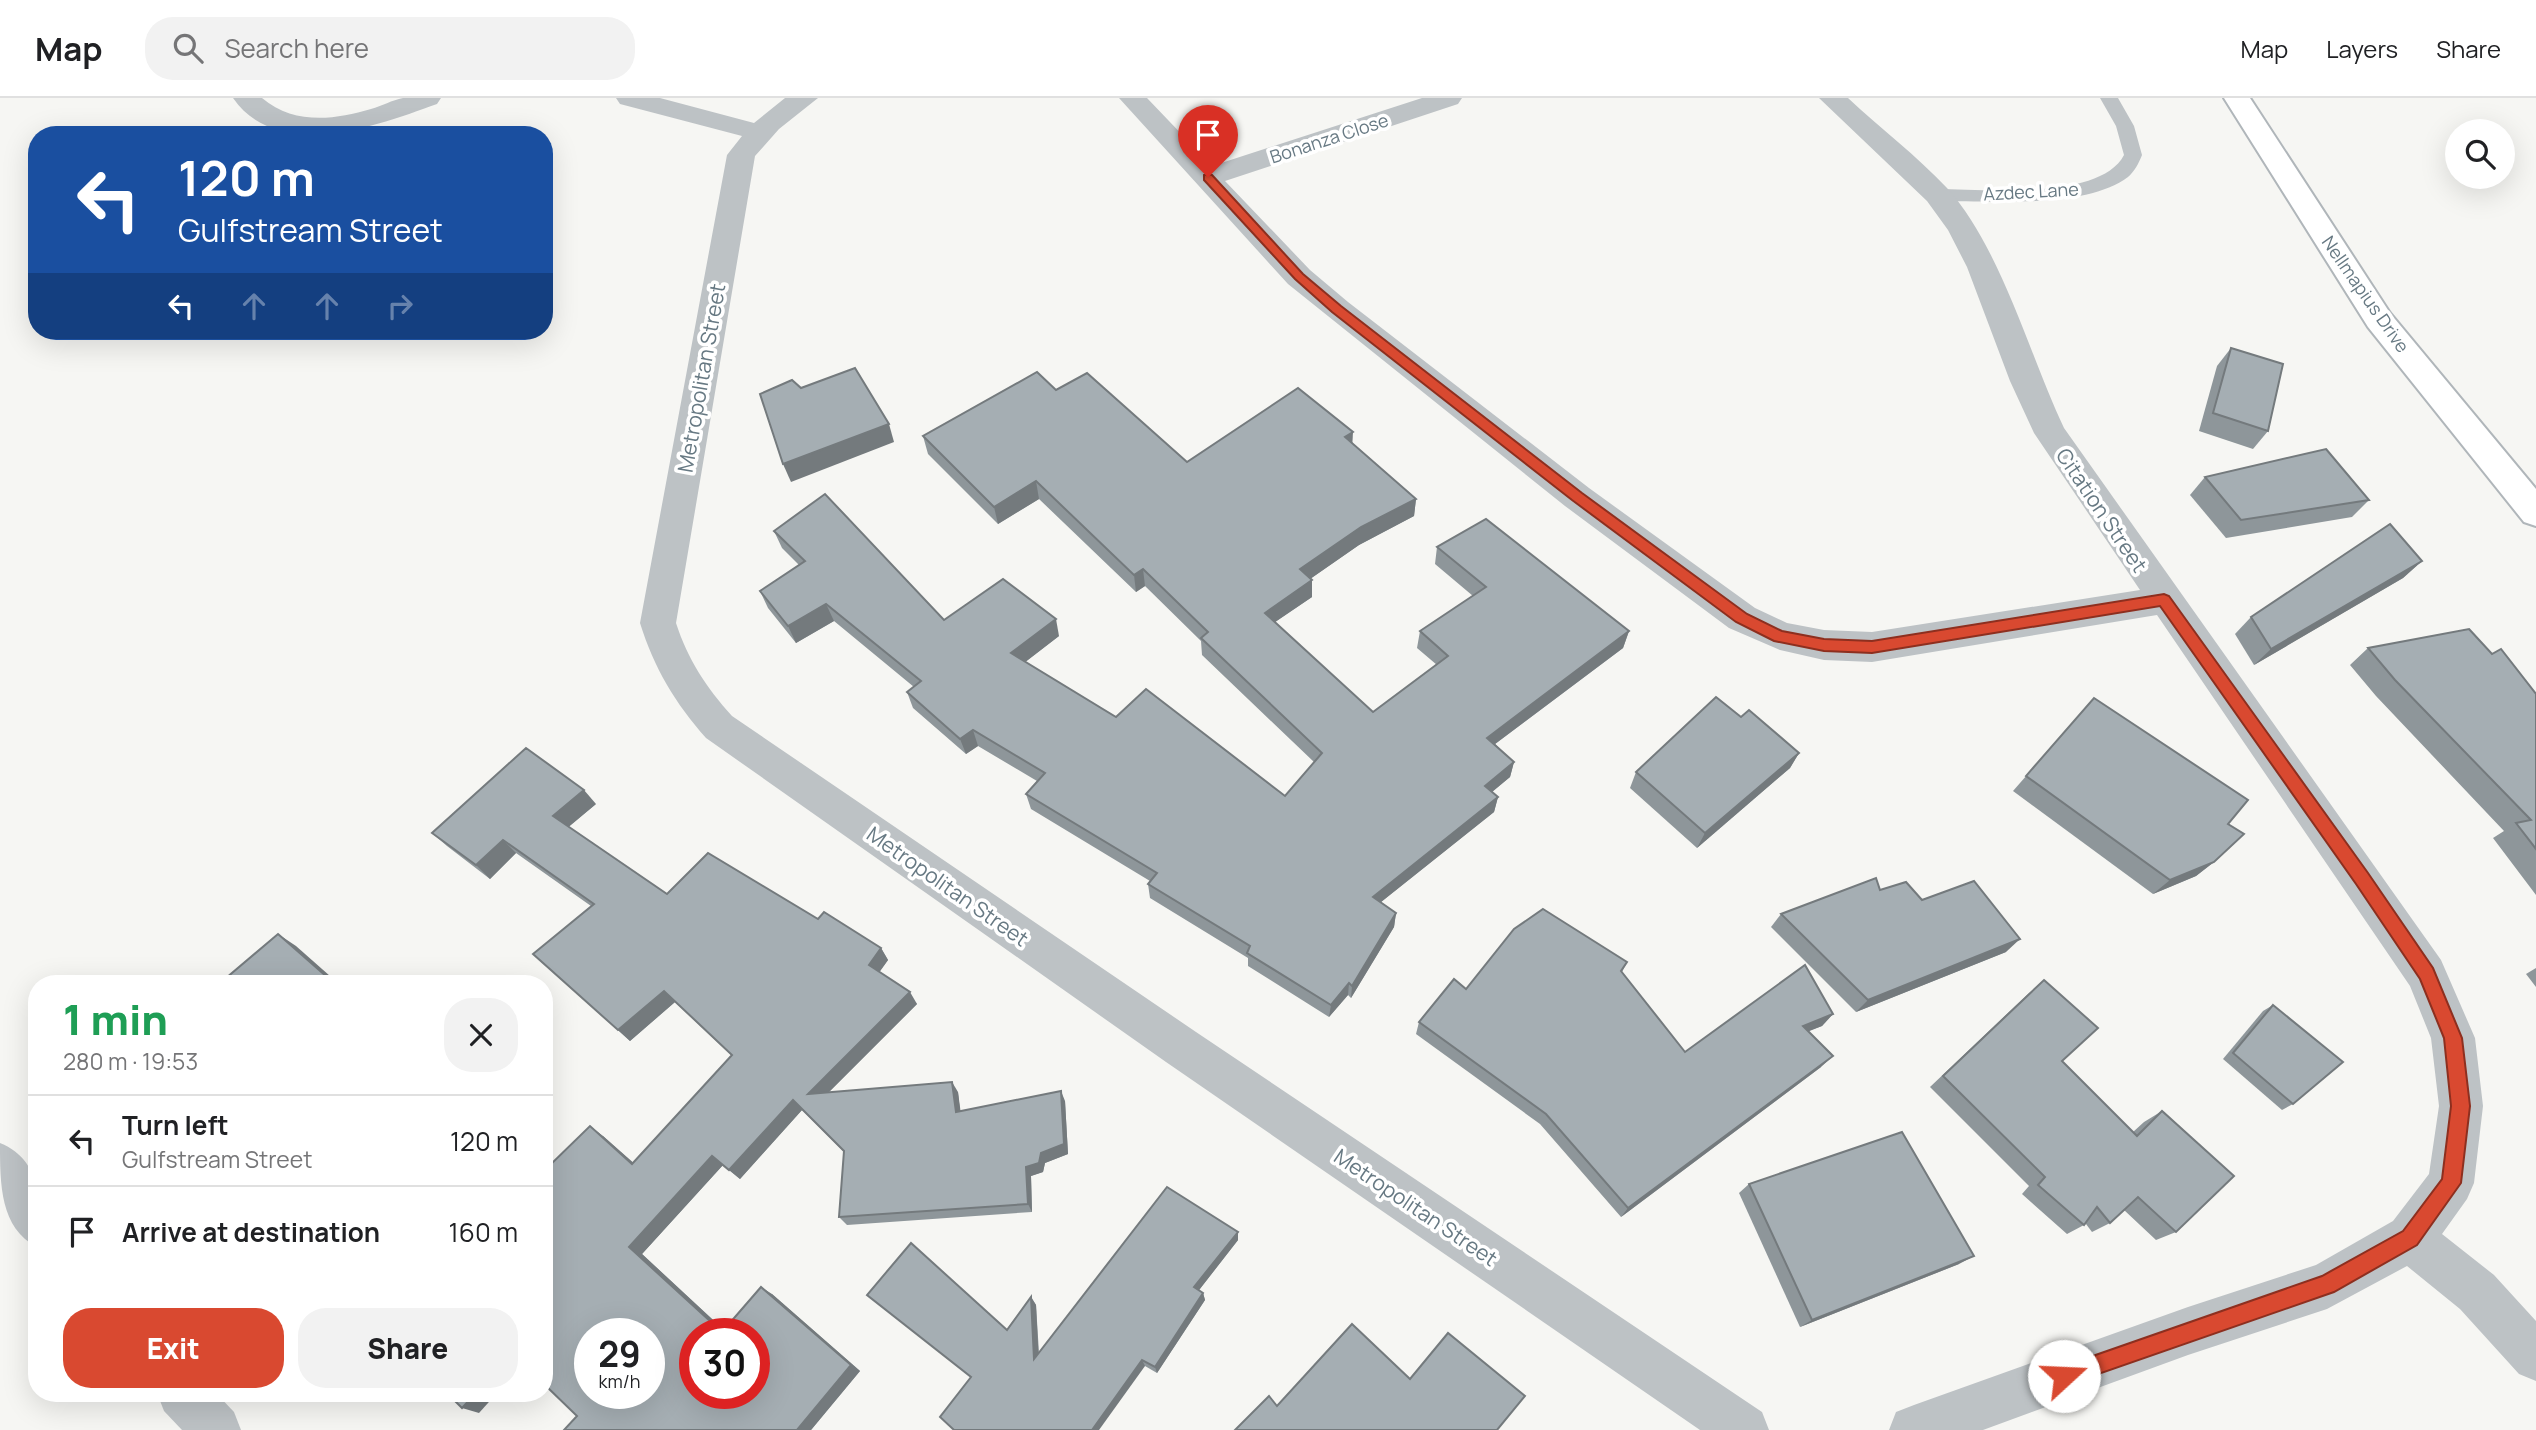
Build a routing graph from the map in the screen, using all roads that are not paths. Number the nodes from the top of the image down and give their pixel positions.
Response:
1 (246, 98) edge
2 (428, 98) edge
3 (629, 98) edge
4 (805, 98) edge
5 (1132, 98) edge
6 (1450, 98) edge
7 (1832, 98) edge
8 (2109, 98) edge
9 (2237, 98) edge
10 (312, 126) edge
11 (330, 126) edge
12 (758, 132) junction
13 (1208, 177) junction
14 (1937, 195) junction
15 (2536, 513) edge
16 (2164, 600) junction
17 (0, 1166) edge
18 (28, 1210) edge
19 (2410, 1238) junction
20 (2536, 1357) edge
21 (190, 1402) edge
22 (216, 1430) edge
23 (1744, 1430) edge
24 (1914, 1430) edge

1 - 10 street
2 - 11 street
3 - 12 street
4 - 12 street, Metropolitan Street
5 - 13 street
6 - 13 street, Bonanza Close
7 - 14 street, Citation Street
8 - 14 lane, Azdec Lane
9 - 15 main road, Nellmapius Drive
12 - 23 street, Metropolitan Street
13 - 16 street
14 - 16 street, Citation Street
16 - 19 street, Citation Street
17 - 18 street
19 - 20 street
19 - 24 street, Citation Street
21 - 22 street

